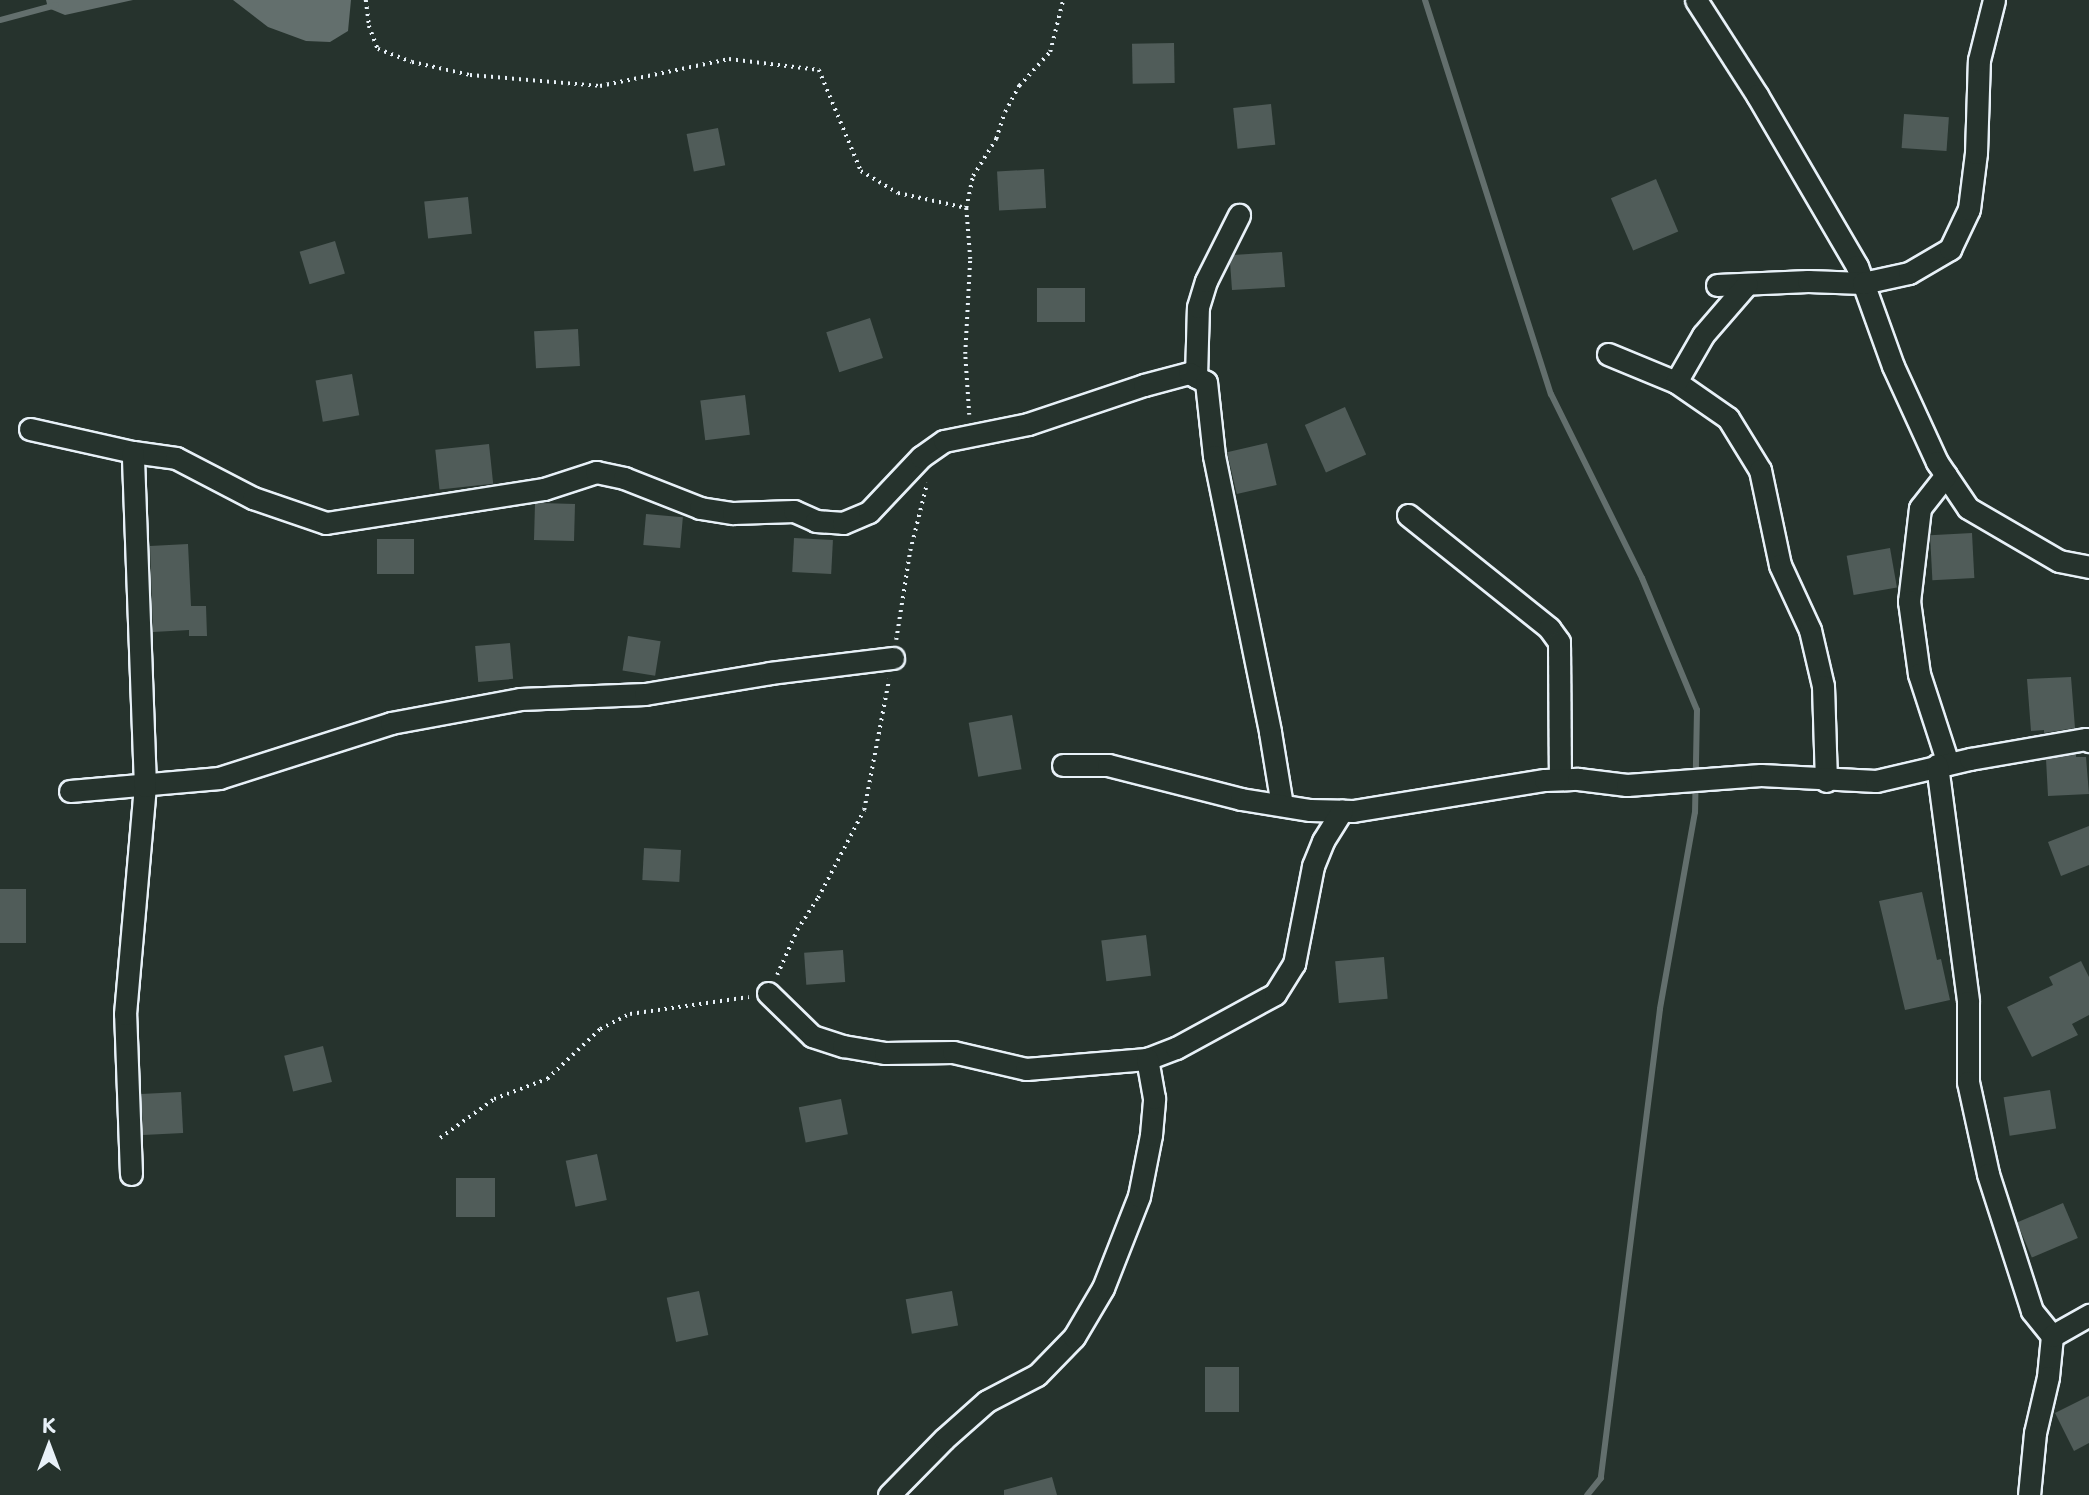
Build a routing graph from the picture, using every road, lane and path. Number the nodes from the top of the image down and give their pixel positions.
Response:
1 (366, 0) edge
2 (1063, 0) edge
3 (1696, 0) edge
4 (1994, 0) edge
5 (966, 208) junction
6 (1239, 215) dead end
7 (1863, 283) junction
8 (1747, 284) junction
9 (1717, 285) dead end
10 (1608, 354) dead end
11 (1196, 377) junction
12 (1676, 382) junction
13 (30, 429) dead end
14 (970, 438) junction
15 (936, 447) junction
16 (133, 452) junction
17 (1946, 475) junction
18 (1408, 515) dead end
19 (2089, 567) edge
20 (892, 658) junction
21 (2089, 741) edge
22 (1943, 764) junction
23 (1063, 765) dead end
24 (1560, 779) junction
25 (1826, 780) junction
26 (145, 786) junction
27 (70, 791) dead end
28 (1282, 805) junction
29 (1342, 810) junction
30 (768, 993) junction
31 (1147, 1059) junction
32 (440, 1138) dead end
33 (131, 1174) dead end
34 (2089, 1315) edge
35 (2052, 1336) junction
36 (889, 1495) edge
37 (2029, 1495) edge

1 - 5 path
2 - 5 path
3 - 7 street
4 - 7 street
5 - 14 path
6 - 11 street
7 - 8 street
7 - 17 street
8 - 9 street
8 - 12 street
10 - 12 street
11 - 14 street
11 - 28 street
12 - 25 street
13 - 16 street
14 - 15 street
15 - 16 street
15 - 20 path
16 - 26 street
17 - 19 street
17 - 22 street
18 - 24 street
20 - 26 street
20 - 30 path
21 - 22 street
22 - 25 street
22 - 35 street
23 - 28 street
24 - 25 street
24 - 29 street
26 - 27 street
26 - 33 street
28 - 29 street
29 - 31 street
30 - 31 street
30 - 32 path
31 - 36 street
34 - 35 street
35 - 37 street

